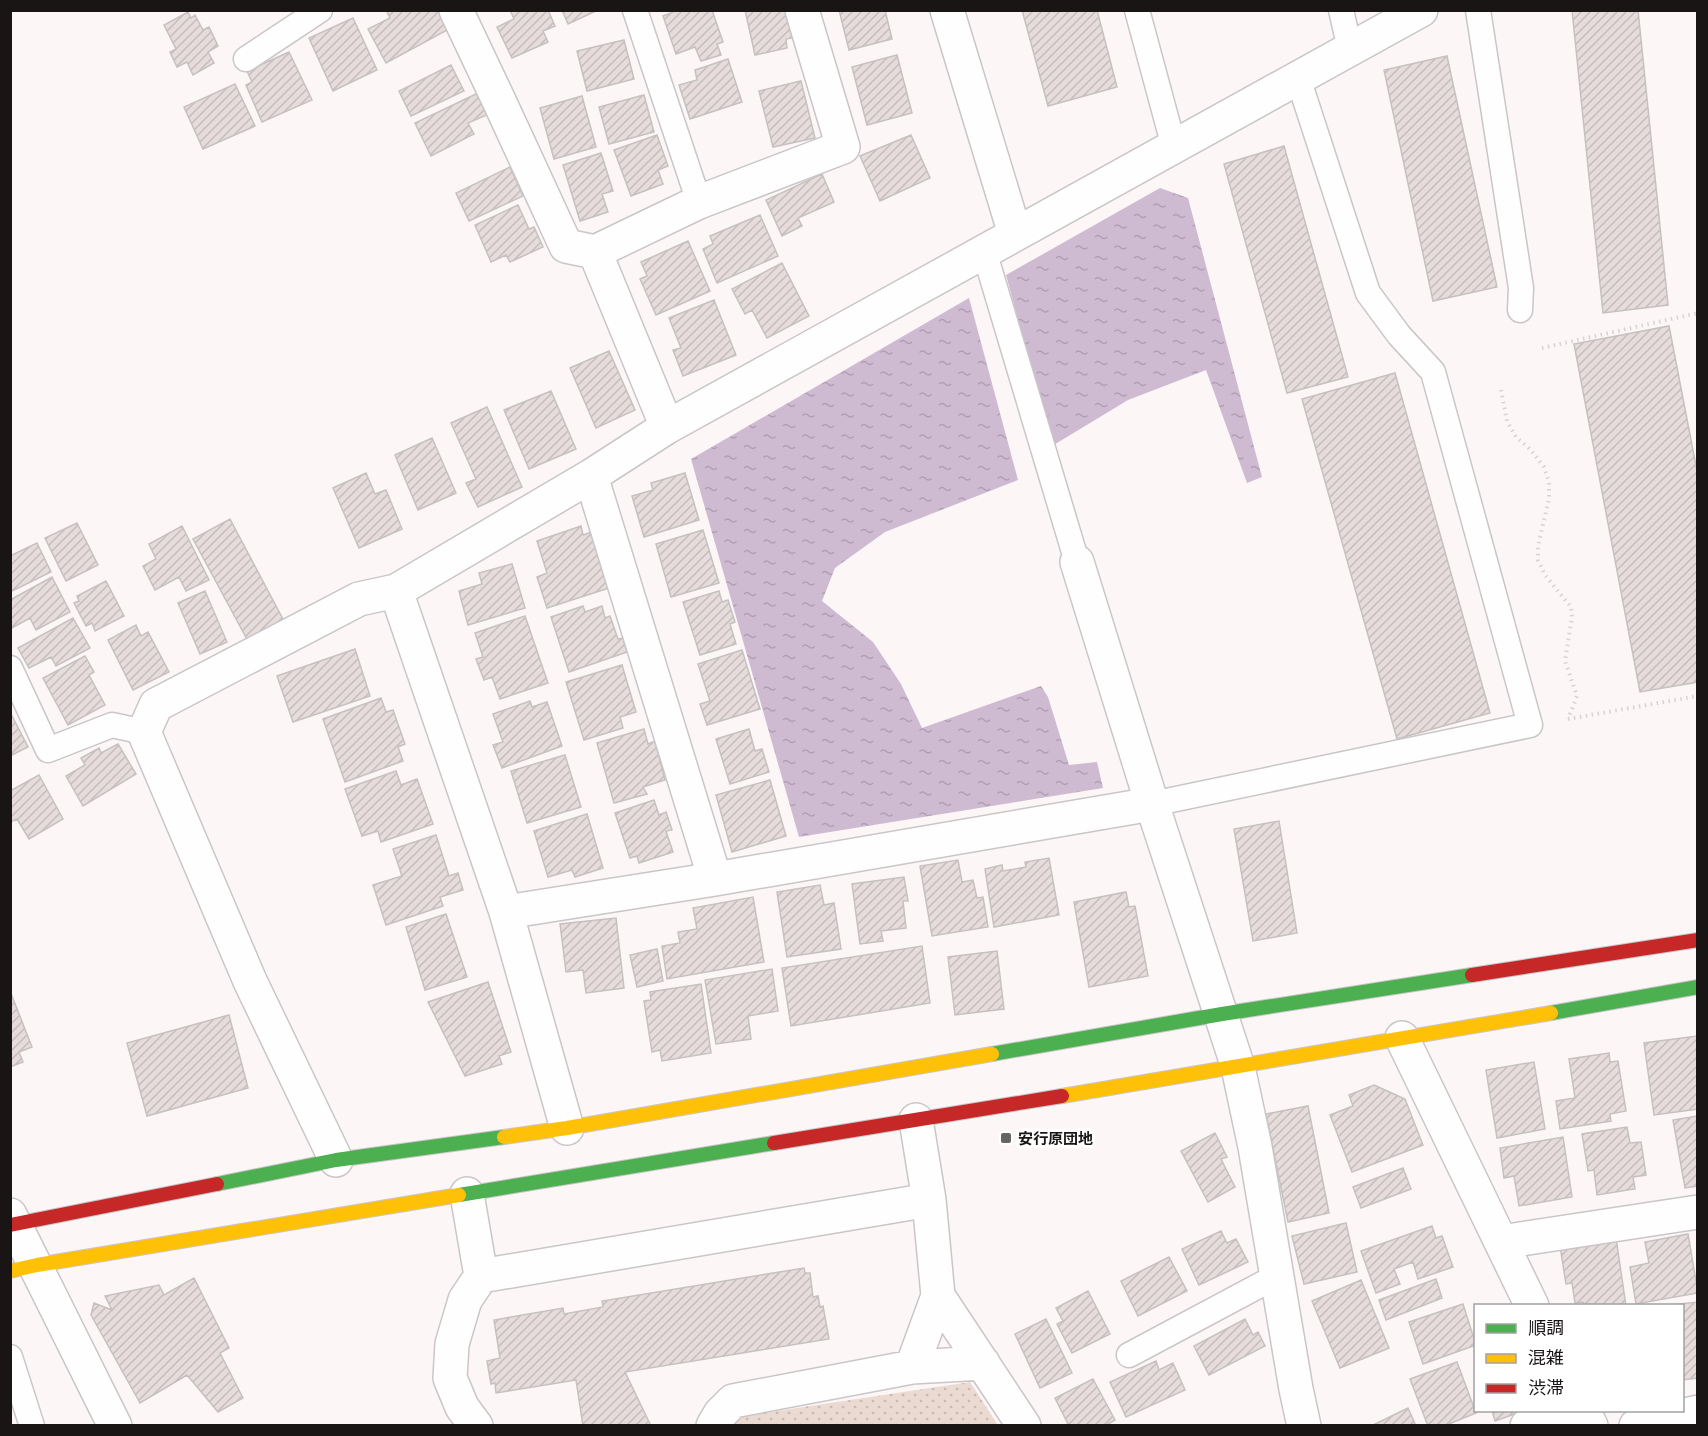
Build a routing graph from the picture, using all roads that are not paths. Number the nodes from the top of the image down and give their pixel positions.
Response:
1 (320, 10) edge
2 (456, 10) edge
3 (634, 10) edge
4 (802, 10) edge
5 (947, 10) edge
6 (1137, 10) edge
7 (1341, 10) edge
8 (1421, 10) edge
9 (1478, 10) edge
10 (1350, 49) junction
11 (246, 58) dead end
12 (1298, 78) junction
13 (1174, 147) junction
14 (699, 202) junction
15 (1015, 234) junction
16 (984, 251) junction
17 (595, 252) junction
18 (1520, 310) dead end
19 (668, 427) junction
20 (591, 476) junction
21 (1077, 562) joint
22 (396, 591) junction
23 (10, 668) edge
24 (144, 732) junction
25 (1152, 804) junction
26 (715, 879) junction
27 (506, 912) junction
28 (1698, 940) edge
29 (1698, 987) edge
30 (1222, 1014) junction
31 (1402, 1038) junction
32 (1238, 1067) junction
33 (916, 1120) junction
34 (567, 1128) junction
35 (336, 1160) junction
36 (467, 1194) junction
37 (929, 1200) junction
38 (1698, 1212) edge
39 (12, 1221) edge
40 (1501, 1242) junction
41 (24, 1268) edge
42 (481, 1276) junction
43 (1277, 1276) junction
44 (938, 1296) junction
45 (1532, 1304) edge
46 (1130, 1355) dead end
47 (10, 1357) edge
48 (983, 1363) junction
49 (912, 1367) junction
50 (1559, 1412) edge
51 (1698, 1412) edge
52 (32, 1425) edge
53 (115, 1425) edge
54 (476, 1425) edge
55 (713, 1425) edge
56 (1024, 1425) edge
57 (1305, 1425) edge
58 (1527, 1425) edge
59 (1636, 1425) edge

1 - 11 lane
2 - 17 street
3 - 14 lane
4 - 14 street
5 - 15 street
6 - 13 lane
7 - 10 lane
8 - 10 street
9 - 18 lane
10 - 12 street
12 - 13 street
12 - 25 lane
13 - 15 street
14 - 17 street
15 - 16 street
16 - 19 street
16 - 21 lane
17 - 19 street
19 - 20 street
20 - 22 street
20 - 26 street
21 - 25 street
22 - 24 street
22 - 27 street
23 - 24 lane
24 - 35 street
25 - 26 street
25 - 30 street
26 - 27 street
27 - 34 street
28 - 30 street
29 - 31 street
30 - 32 street
30 - 34 street
31 - 32 street
31 - 40 street
32 - 33 street
32 - 43 street
33 - 36 street
33 - 37 street
34 - 35 street
35 - 39 street
36 - 41 street
36 - 42 street
37 - 42 street
37 - 44 street
38 - 40 street
39 - 41 street
40 - 45 street
41 - 53 street
42 - 54 street
43 - 46 lane
43 - 57 street
44 - 48 street
44 - 49 street
47 - 52 lane
48 - 49 street
48 - 56 street
49 - 55 street
50 - 58 street
51 - 59 street

